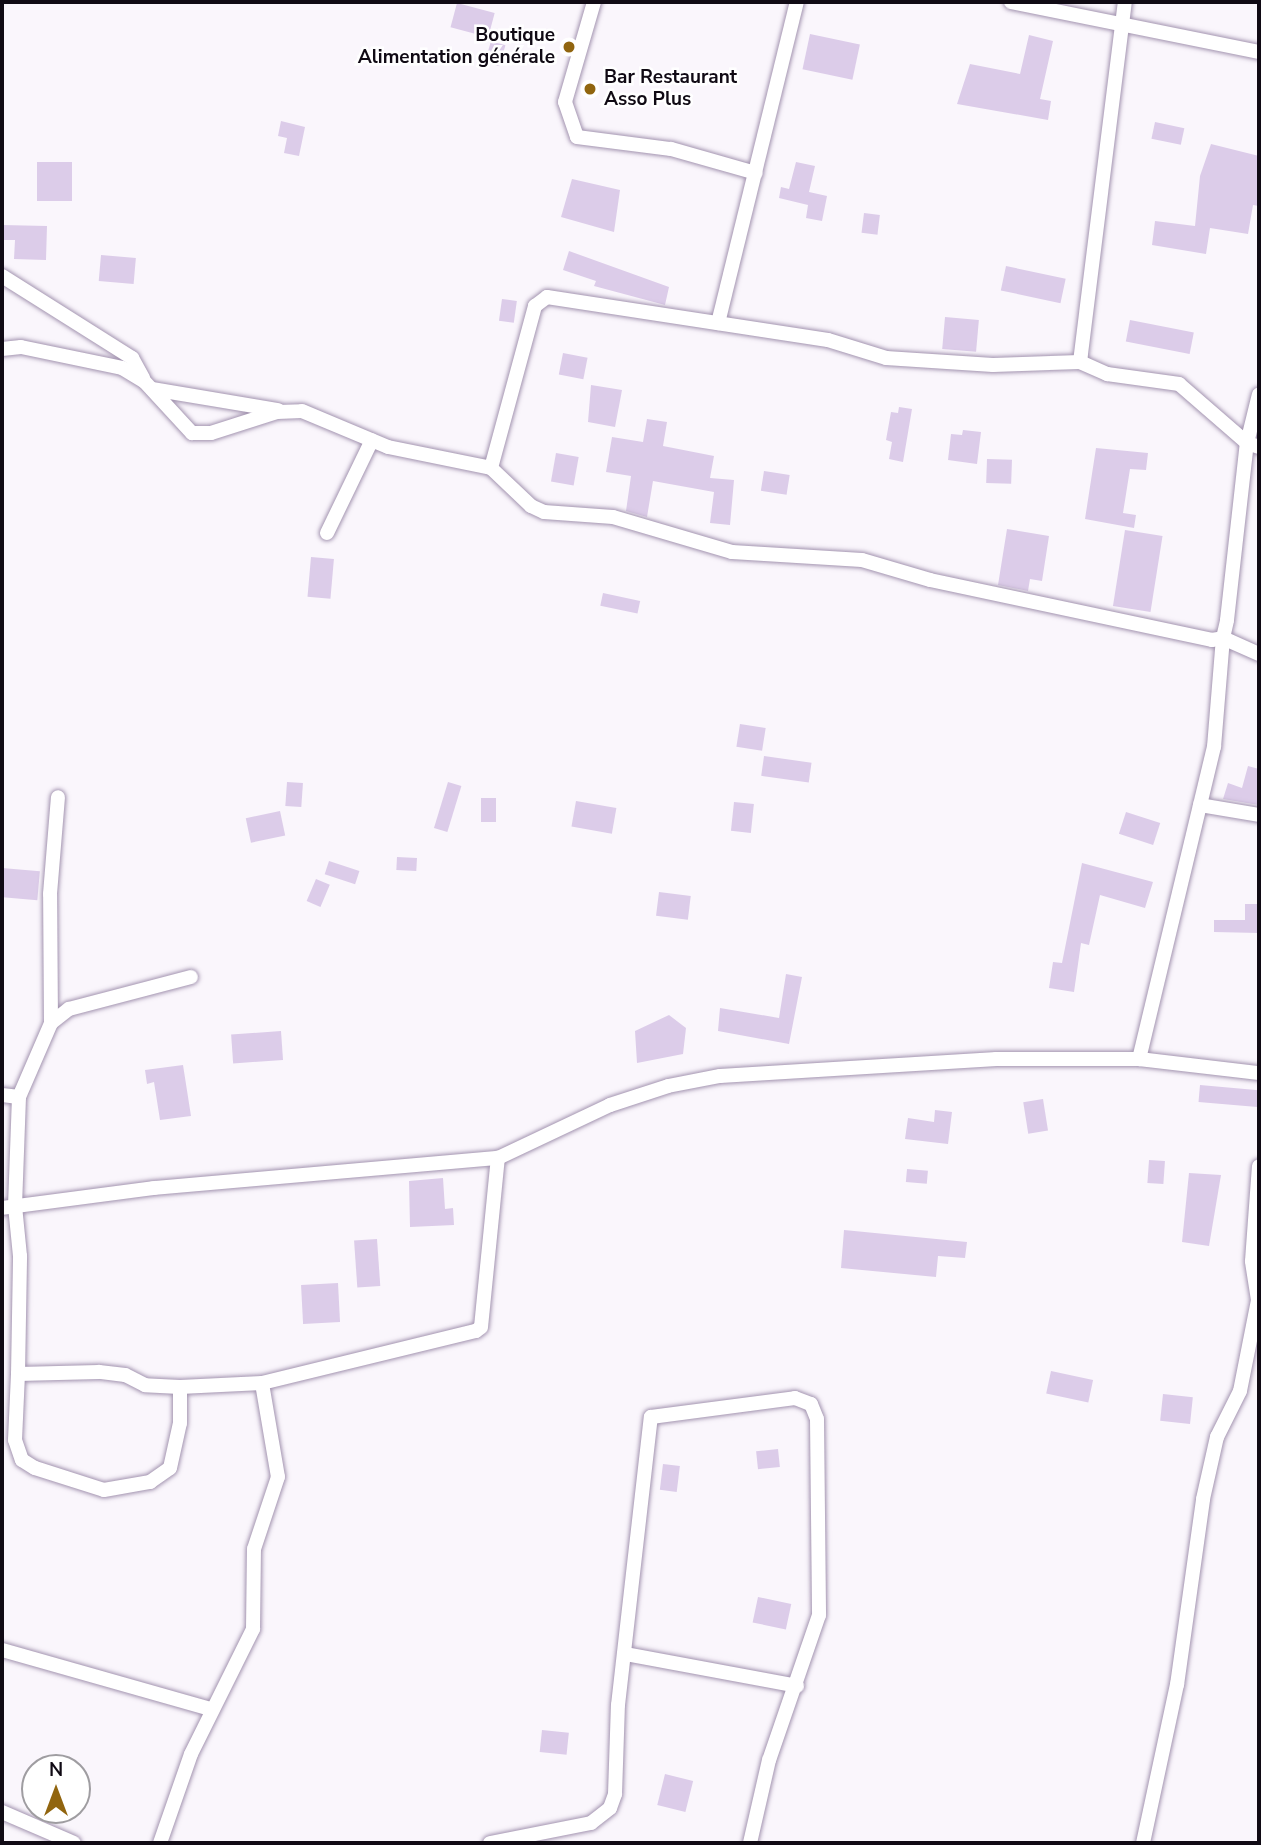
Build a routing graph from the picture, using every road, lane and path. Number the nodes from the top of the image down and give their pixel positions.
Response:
1 (594, 2) edge
2 (797, 2) edge
3 (1011, 2) edge
4 (1125, 2) edge
5 (1121, 21) junction
6 (1259, 52) edge
7 (756, 173) junction
8 (2, 276) edge
9 (718, 323) junction
10 (2, 349) edge
11 (1080, 362) junction
12 (148, 385) junction
13 (1259, 394) edge
14 (290, 412) junction
15 (372, 440) junction
16 (1253, 445) edge
17 (491, 468) junction
18 (327, 533) dead end
19 (1223, 638) junction
20 (1259, 654) edge
21 (58, 797) dead end
22 (1200, 805) junction
23 (1259, 815) edge
24 (191, 977) dead end
25 (51, 1023) junction
26 (1139, 1059) junction
27 (1259, 1073) edge
28 (2, 1095) edge
29 (19, 1097) junction
30 (498, 1158) junction
31 (1259, 1166) edge
32 (8, 1207) edge
33 (1256, 1263) edge
34 (18, 1374) junction
35 (262, 1383) junction
36 (180, 1387) junction
37 (2, 1650) edge
38 (625, 1654) junction
39 (797, 1686) junction
40 (211, 1709) junction
41 (2, 1812) edge
42 (496, 1841) edge
43 (74, 1843) edge
44 (160, 1843) edge
45 (520, 1843) edge
46 (750, 1843) edge
47 (1143, 1843) edge

1 - 7 street
2 - 7 street
3 - 5 street
4 - 5 street
5 - 6 street
5 - 11 street
7 - 9 street
8 - 12 street
9 - 11 street
9 - 17 street
10 - 12 street
11 - 16 street
12 - 14 street
12 - 14 street
13 - 16 street
14 - 15 street
15 - 17 street
15 - 18 street
16 - 19 street
17 - 19 street
19 - 20 street
19 - 22 street
21 - 25 street
22 - 23 street
22 - 26 street
24 - 25 street
25 - 29 street
26 - 27 street
26 - 30 street
28 - 29 street
29 - 32 street
30 - 32 street
30 - 35 street
31 - 33 street
32 - 34 street
33 - 47 street
34 - 36 street
34 - 36 street
35 - 36 street
35 - 40 street
37 - 40 street
38 - 39 street
38 - 39 street
38 - 42 street
39 - 46 street
40 - 44 street
41 - 43 street
42 - 45 street

